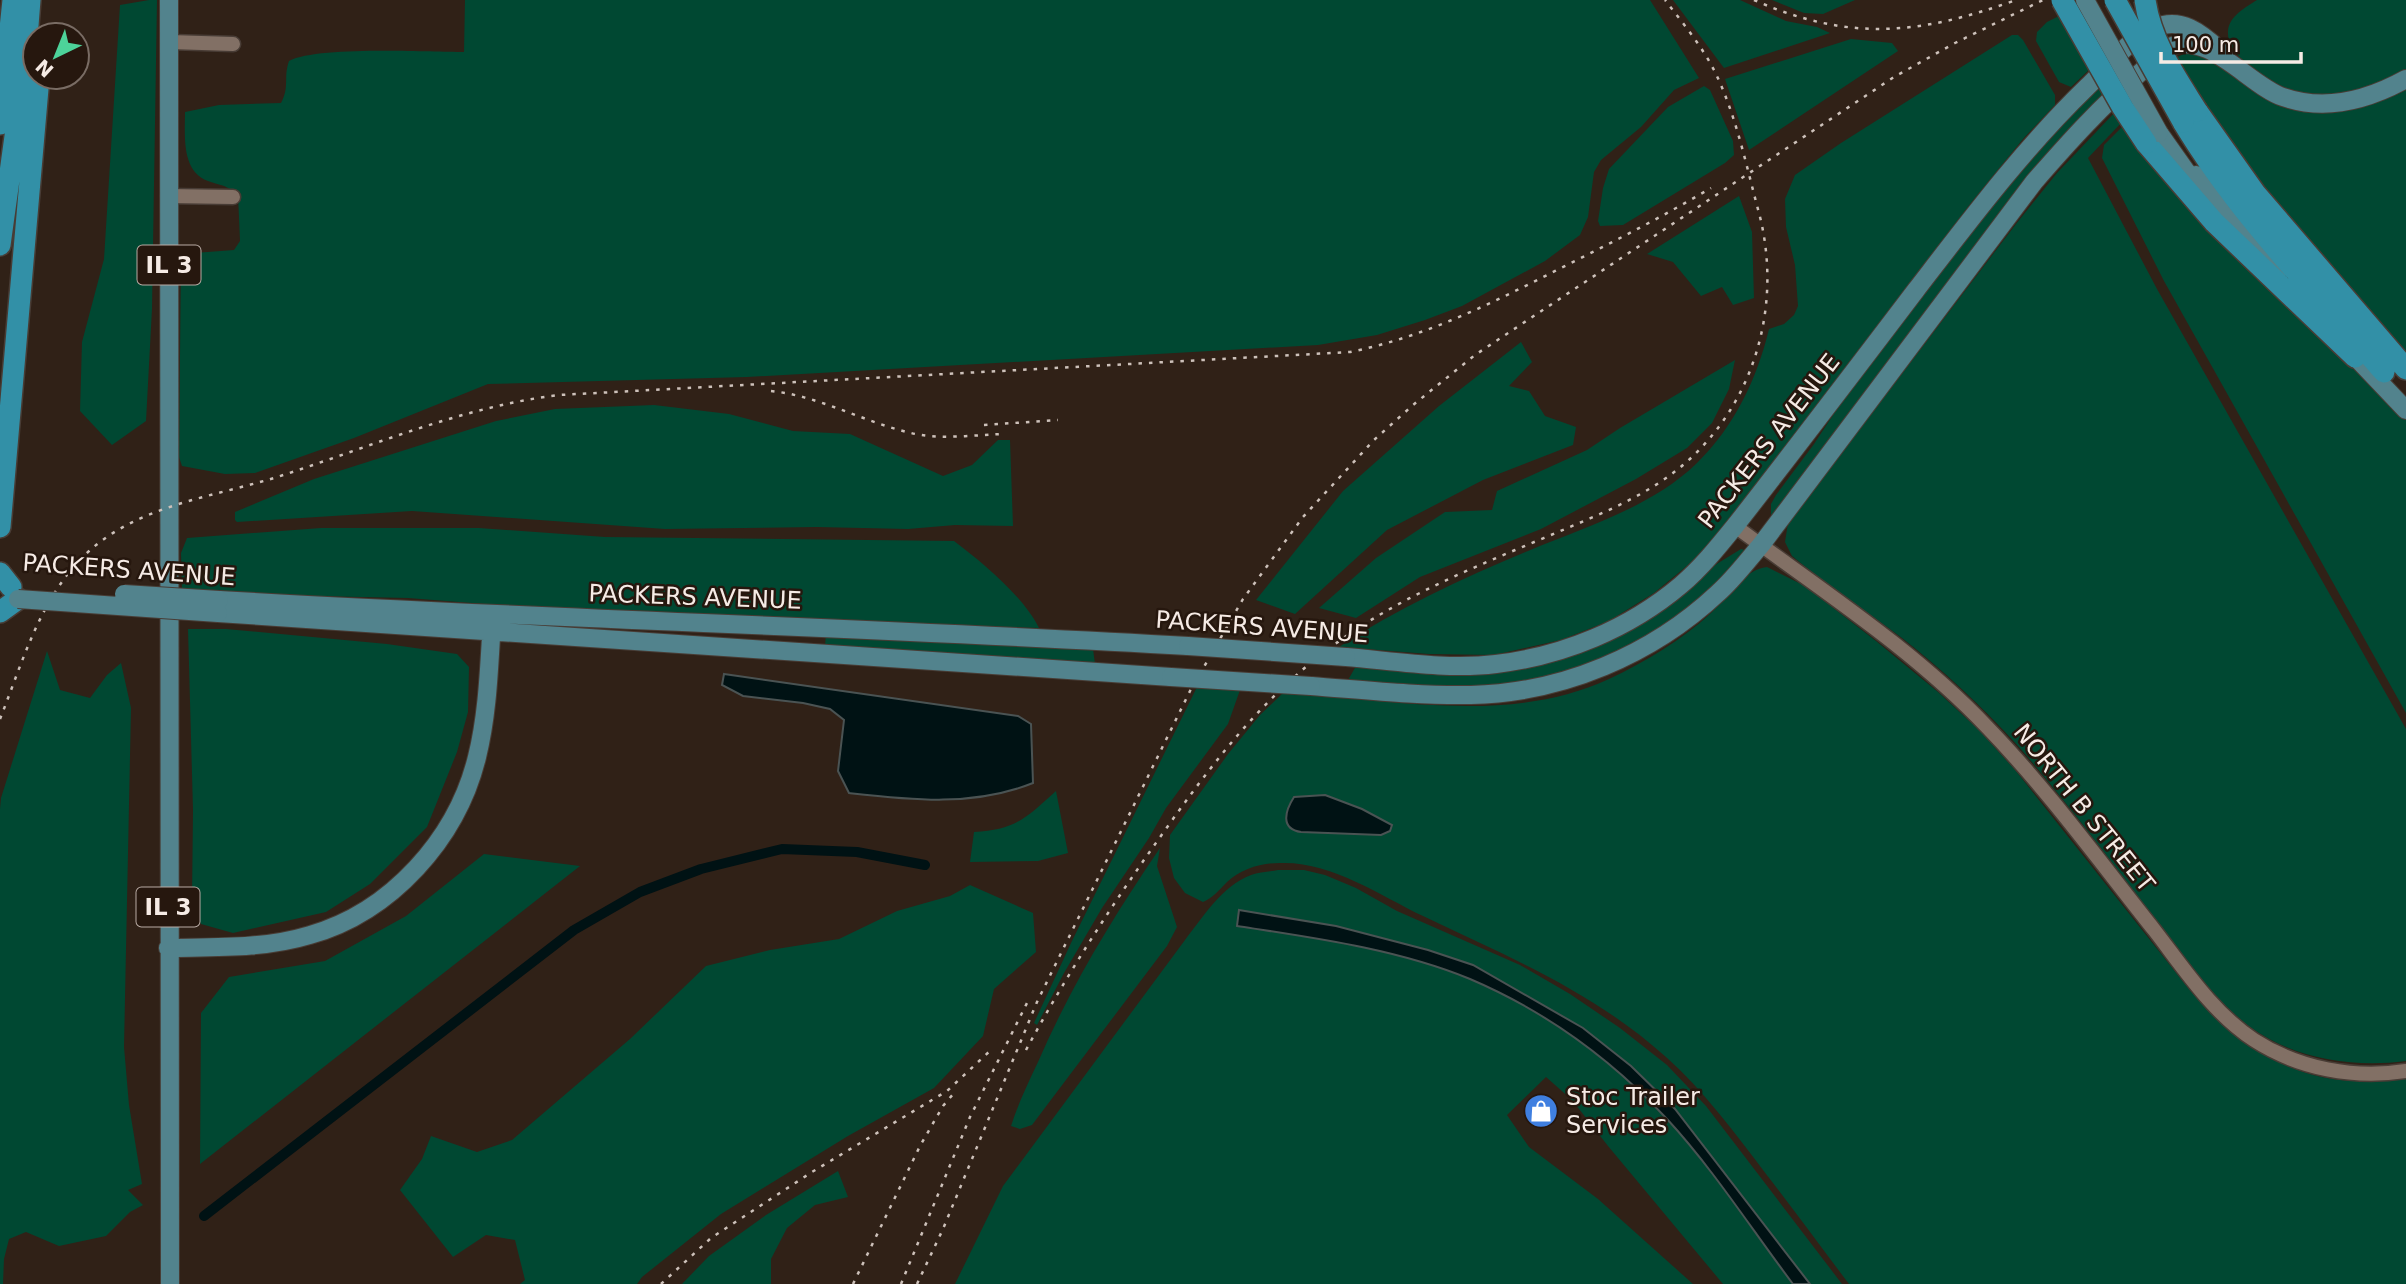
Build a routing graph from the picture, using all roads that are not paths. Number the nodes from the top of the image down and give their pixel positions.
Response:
1 (13, 0) edge
2 (30, 0) edge
3 (43, 0) edge
4 (169, 0) edge
5 (2062, 0) edge
6 (2085, 0) edge
7 (2096, 0) edge
8 (2115, 0) edge
9 (2145, 0) edge
10 (42, 21) edge
11 (170, 42) junction
12 (233, 44) dead end
13 (2228, 61) junction
14 (2406, 79) edge
15 (38, 91) edge
16 (0, 124) edge
17 (2170, 127) junction
18 (168, 196) junction
19 (233, 197) dead end
20 (0, 245) edge
21 (2358, 360) joint
22 (2406, 369) edge
23 (2384, 372) joint
24 (2406, 396) edge
25 (2406, 410) edge
26 (1735, 526) junction
27 (0, 527) edge
28 (1760, 545) junction
29 (9, 588) edge
30 (0, 612) edge
31 (492, 622) junction
32 (168, 948) junction
33 (2406, 1070) edge
34 (170, 1284) edge

1 - 16 highway
2 - 20 highway
3 - 10 highway
4 - 11 main road, IL 3
5 - 17 highway, bridge
6 - 17 main road, bridge
7 - 17 main road
8 - 17 highway, bridge
9 - 17 highway, bridge
11 - 12 street
11 - 18 main road, IL 3
13 - 14 main road, PACKERS AVENUE
13 - 26 main road, PACKERS AVENUE
13 - 28 main road, PACKERS AVENUE
15 - 27 highway
17 - 21 highway
17 - 22 highway
17 - 23 highway
18 - 19 street
18 - 32 main road, IL 3
21 - 25 main road
23 - 24 main road
26 - 28 street, NORTH B STREET
26 - 31 main road, PACKERS AVENUE, bridge
28 - 31 main road, PACKERS AVENUE, bridge
28 - 33 street, NORTH B STREET
29 - 30 highway
29 - 31 main road, PACKERS AVENUE, bridge
31 - 32 main road
32 - 34 main road, IL 3

